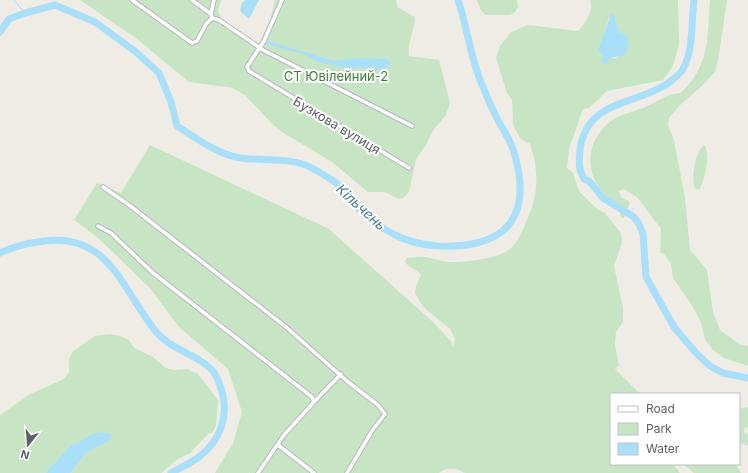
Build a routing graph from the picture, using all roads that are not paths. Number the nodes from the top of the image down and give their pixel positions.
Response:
1 (132, 0) edge
2 (192, 0) edge
3 (214, 0) edge
4 (282, 0) edge
5 (212, 16) junction
6 (259, 47) junction
7 (412, 126) dead end
8 (409, 168) dead end
9 (103, 187) dead end
10 (98, 226) dead end
11 (341, 374) junction
12 (314, 402) junction
13 (278, 445) junction
14 (258, 473) edge
15 (314, 473) edge
16 (347, 473) edge

1 - 5 street
2 - 5 street
3 - 5 street
4 - 6 street
5 - 6 street
6 - 7 street
6 - 8 street, Бузкова вулиця
9 - 11 street
10 - 12 street
11 - 12 street
11 - 16 street
12 - 13 street
13 - 14 street
13 - 15 street

